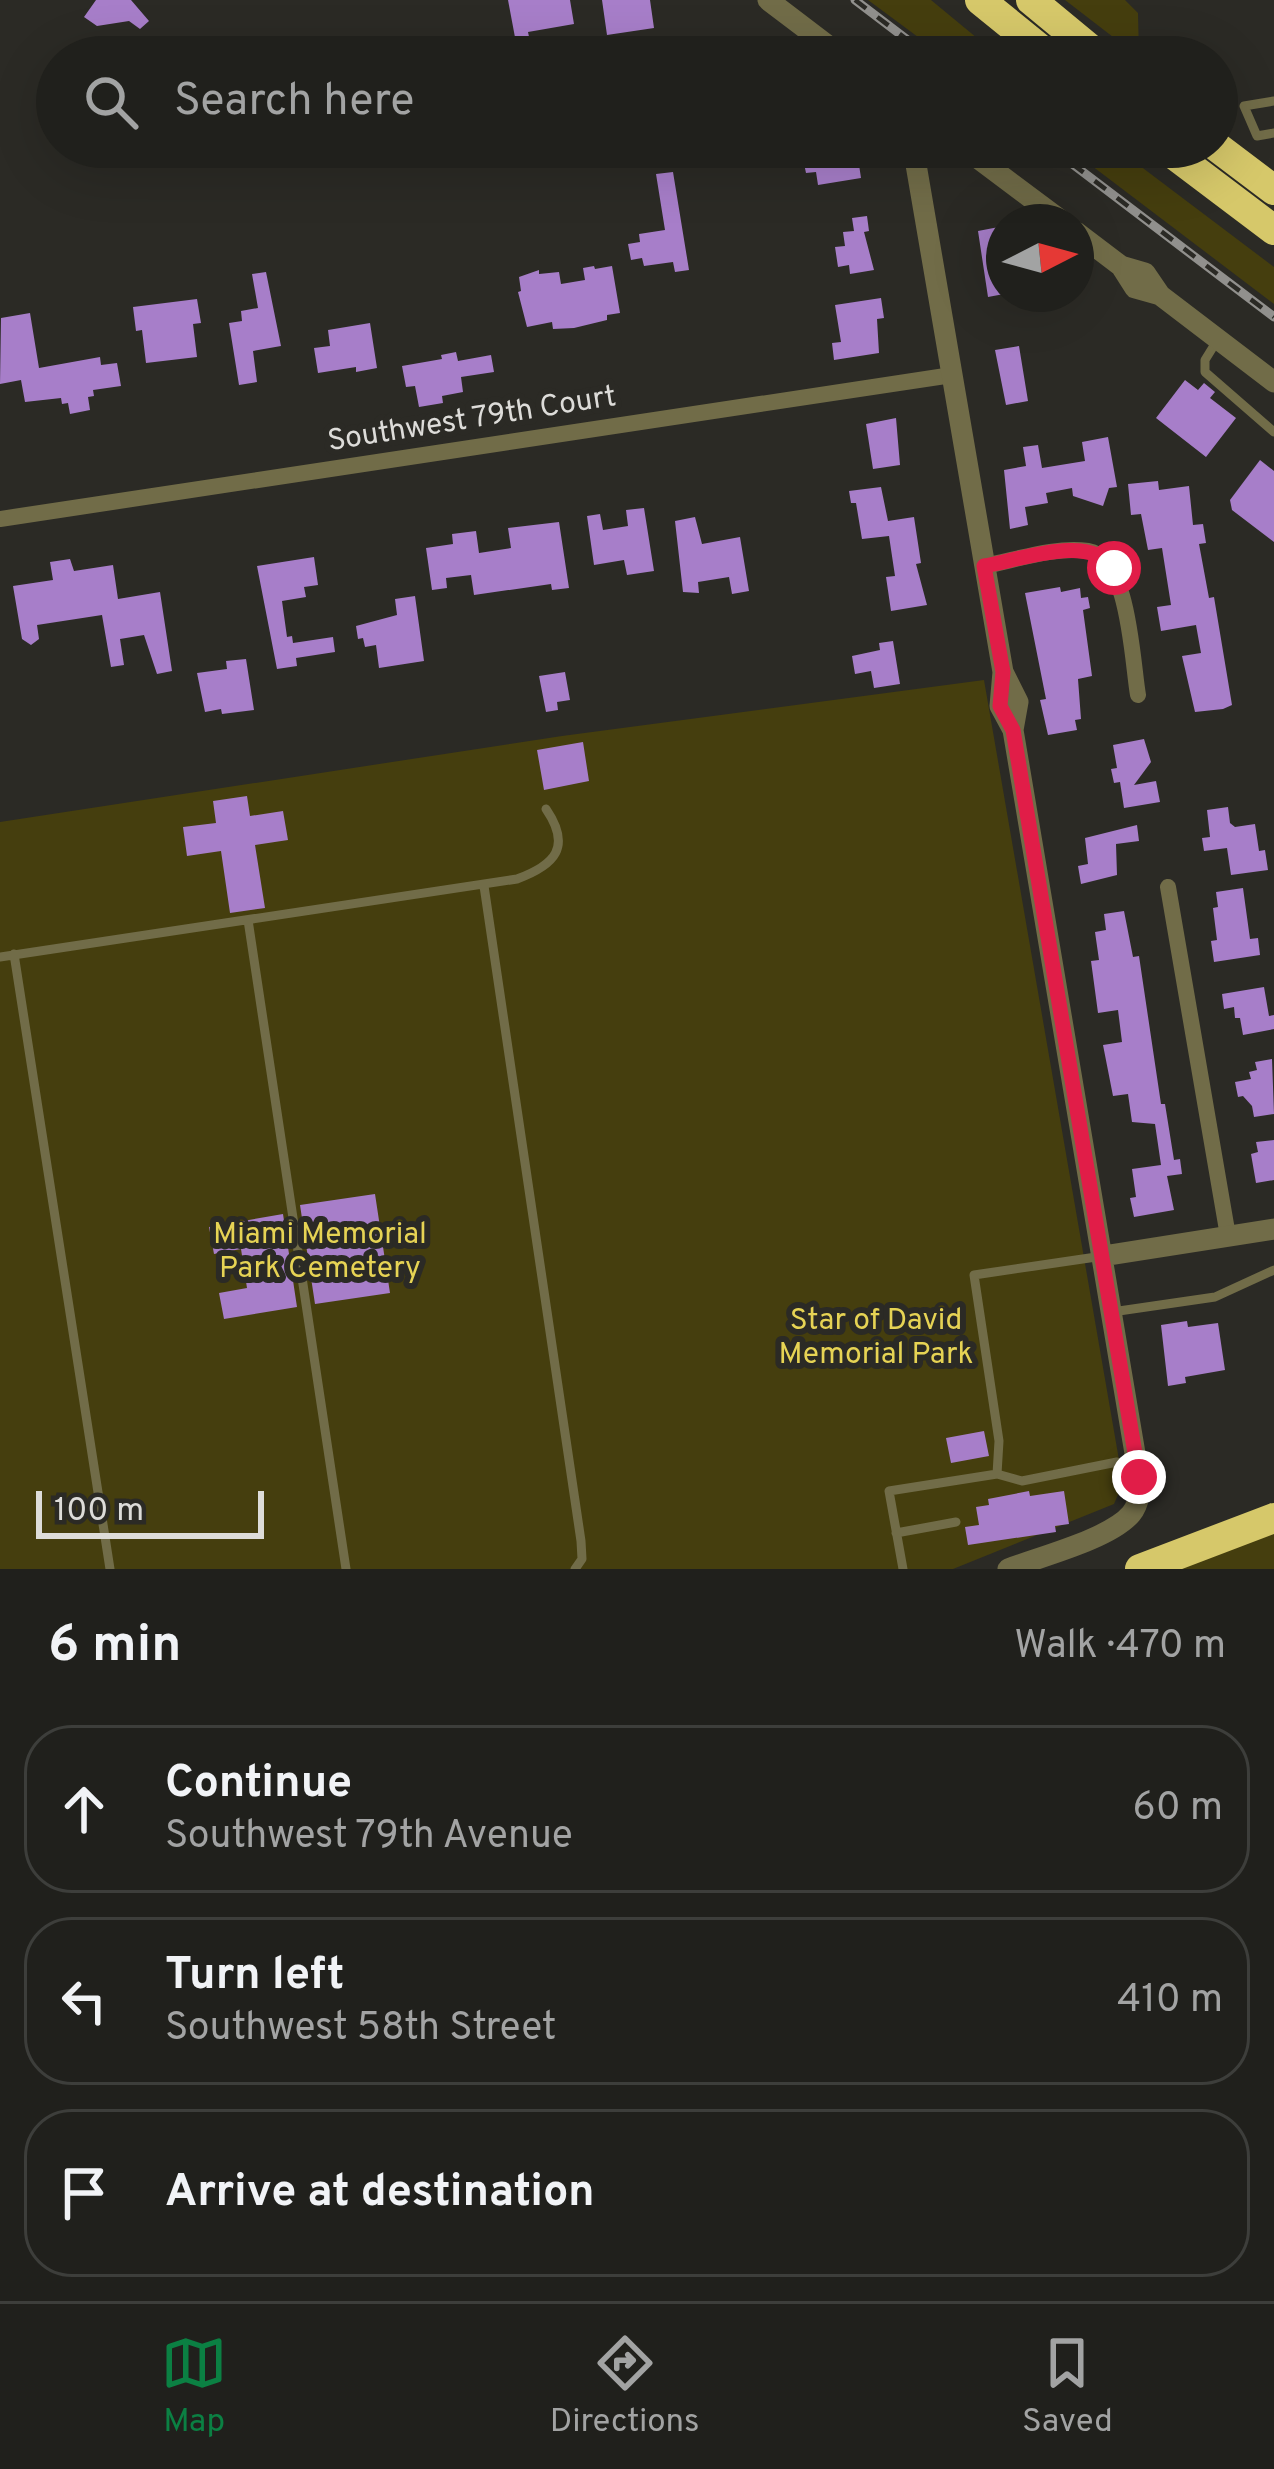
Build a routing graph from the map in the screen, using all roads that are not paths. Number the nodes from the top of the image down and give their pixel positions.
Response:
1 (768, 0) edge
2 (980, 0) edge
3 (1031, 0) edge
4 (816, 36) edge
5 (1024, 36) edge
6 (1075, 36) edge
7 (1274, 101) edge
8 (1274, 133) edge
9 (1238, 163) edge
10 (917, 168) edge
11 (991, 168) edge
12 (1192, 168) edge
13 (1274, 190) edge
14 (1039, 204) edge
15 (1274, 230) edge
16 (1094, 246) edge
17 (1218, 339) junction
18 (952, 375) junction
19 (1274, 382) edge
20 (1274, 432) edge
21 (0, 519) edge
22 (984, 566) junction
23 (1138, 695) dead end
24 (546, 809) dead end
25 (484, 886) junction
26 (1168, 887) dead end
27 (248, 920) junction
28 (14, 955) junction
29 (0, 957) edge
30 (1274, 1229) edge
31 (1228, 1236) junction
32 (1103, 1256) junction
33 (1274, 1270) edge
34 (1112, 1312) junction
35 (1118, 1462) dead end
36 (997, 1474) junction
37 (1274, 1518) edge
38 (956, 1522) dead end
39 (896, 1533) junction
40 (110, 1569) edge
41 (346, 1569) edge
42 (575, 1569) edge
43 (903, 1569) edge
44 (1007, 1569) edge
45 (1140, 1569) edge

1 - 4 street
2 - 5 highway
3 - 6 highway
7 - 8 lane
9 - 13 highway
10 - 18 street
11 - 14 street
12 - 15 highway
16 - 17 street
17 - 19 street
17 - 20 lane
18 - 21 street, Southwest 79th Court
18 - 22 street
22 - 23 street
22 - 32 street
24 - 25 lane
25 - 27 lane
25 - 42 lane
26 - 31 street
27 - 28 lane
27 - 41 lane
28 - 29 lane
28 - 40 lane
30 - 31 street
31 - 32 street
32 - 34 street
32 - 36 lane
33 - 34 lane
34 - 44 street
35 - 36 lane
36 - 39 lane
37 - 45 highway
38 - 39 lane
39 - 43 lane

